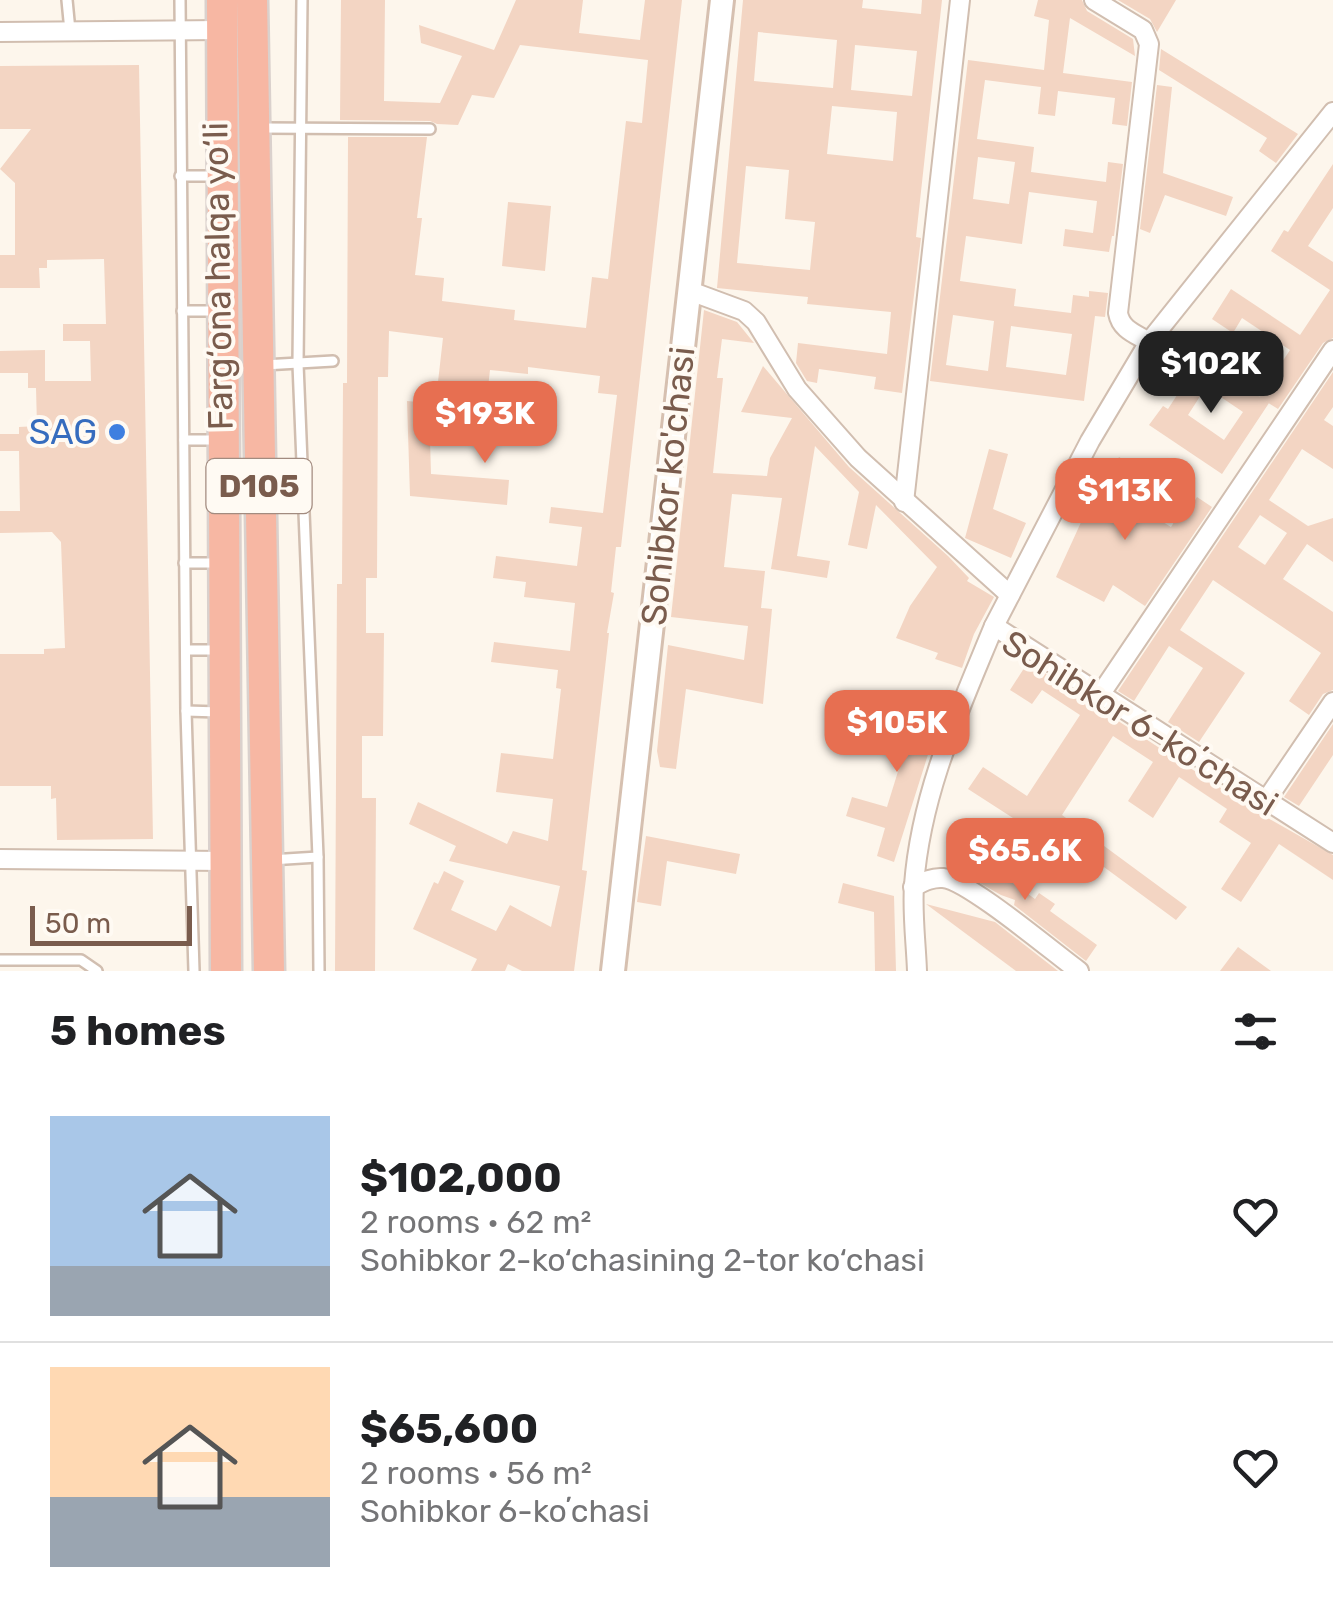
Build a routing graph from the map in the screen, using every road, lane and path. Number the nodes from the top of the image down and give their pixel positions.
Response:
1 (67, 0) edge
2 (180, 0) edge
3 (252, 0) edge
4 (302, 0) edge
5 (722, 0) edge
6 (960, 0) edge
7 (1094, 0) edge
8 (1126, 9) edge
9 (222, 15) edge
10 (180, 30) junction
11 (70, 31) junction
12 (0, 32) edge
13 (1333, 112) edge
14 (254, 128) junction
15 (300, 128) junction
16 (430, 129) dead end
17 (180, 176) junction
18 (223, 176) junction
19 (690, 290) junction
20 (182, 311) junction
21 (223, 311) junction
22 (1149, 342) junction
23 (1333, 350) edge
24 (333, 361) dead end
25 (298, 364) junction
26 (256, 366) junction
27 (184, 440) junction
28 (223, 440) junction
29 (904, 502) junction
30 (184, 563) junction
31 (224, 564) junction
32 (1010, 595) junction
33 (994, 626) junction
34 (186, 650) junction
35 (224, 650) junction
36 (1100, 695) junction
37 (1333, 702) edge
38 (186, 712) junction
39 (225, 712) junction
40 (1265, 802) junction
41 (1333, 843) edge
42 (318, 857) junction
43 (0, 859) edge
44 (191, 860) junction
45 (268, 860) junction
46 (225, 861) junction
47 (914, 887) junction
48 (0, 960) edge
49 (96, 971) edge
50 (194, 971) edge
51 (226, 971) edge
52 (269, 971) edge
53 (318, 971) edge
54 (613, 971) edge
55 (917, 971) edge
56 (1078, 971) edge

1 - 11 lane
2 - 10 lane
3 - 14 highway, Farg‘ona halqa yo‘li / D105
4 - 15 lane
5 - 19 street, Sohibkor ko'chasi
6 - 29 street
7 - 8 street
8 - 22 street
9 - 10 street
9 - 18 highway, Farg‘ona halqa yo‘li / D105
10 - 11 street
10 - 17 lane
11 - 12 street
13 - 22 street
14 - 15 lane
14 - 26 highway, Farg‘ona halqa yo‘li / D105
15 - 16 lane
15 - 25 lane
17 - 18 lane
17 - 20 lane
18 - 21 highway, Farg‘ona halqa yo‘li / D105
19 - 29 street
19 - 54 street, Sohibkor ko'chasi
20 - 21 lane
20 - 27 lane
21 - 28 highway, Farg‘ona halqa yo‘li / D105
22 - 32 street
23 - 36 street
24 - 25 lane
25 - 26 lane
25 - 42 lane
26 - 45 highway, Farg‘ona halqa yo‘li / D105
27 - 28 lane
27 - 30 lane
28 - 31 highway, Farg‘ona halqa yo‘li / D105
29 - 32 street
30 - 31 lane
30 - 34 lane
31 - 35 highway, Farg‘ona halqa yo‘li / D105
32 - 33 street
33 - 36 street, Sohibkor 6-koʼchasi
33 - 47 street, Sohibkor 6-koʼchasi
34 - 35 lane
34 - 38 lane
35 - 39 highway, Farg‘ona halqa yo‘li / D105
36 - 40 street, Sohibkor 6-koʼchasi
37 - 40 street
38 - 39 lane
38 - 44 lane
39 - 46 highway, Farg‘ona halqa yo‘li / D105
40 - 41 street, Sohibkor 6-koʼchasi
42 - 45 lane
42 - 53 lane
43 - 44 street
44 - 46 street
44 - 50 lane
45 - 52 highway, Farg‘ona halqa yo‘li / D105
46 - 51 highway, Farg‘ona halqa yo‘li / D105
47 - 55 street, Sohibkor 6-koʼchasi
47 - 56 street
48 - 49 lane

